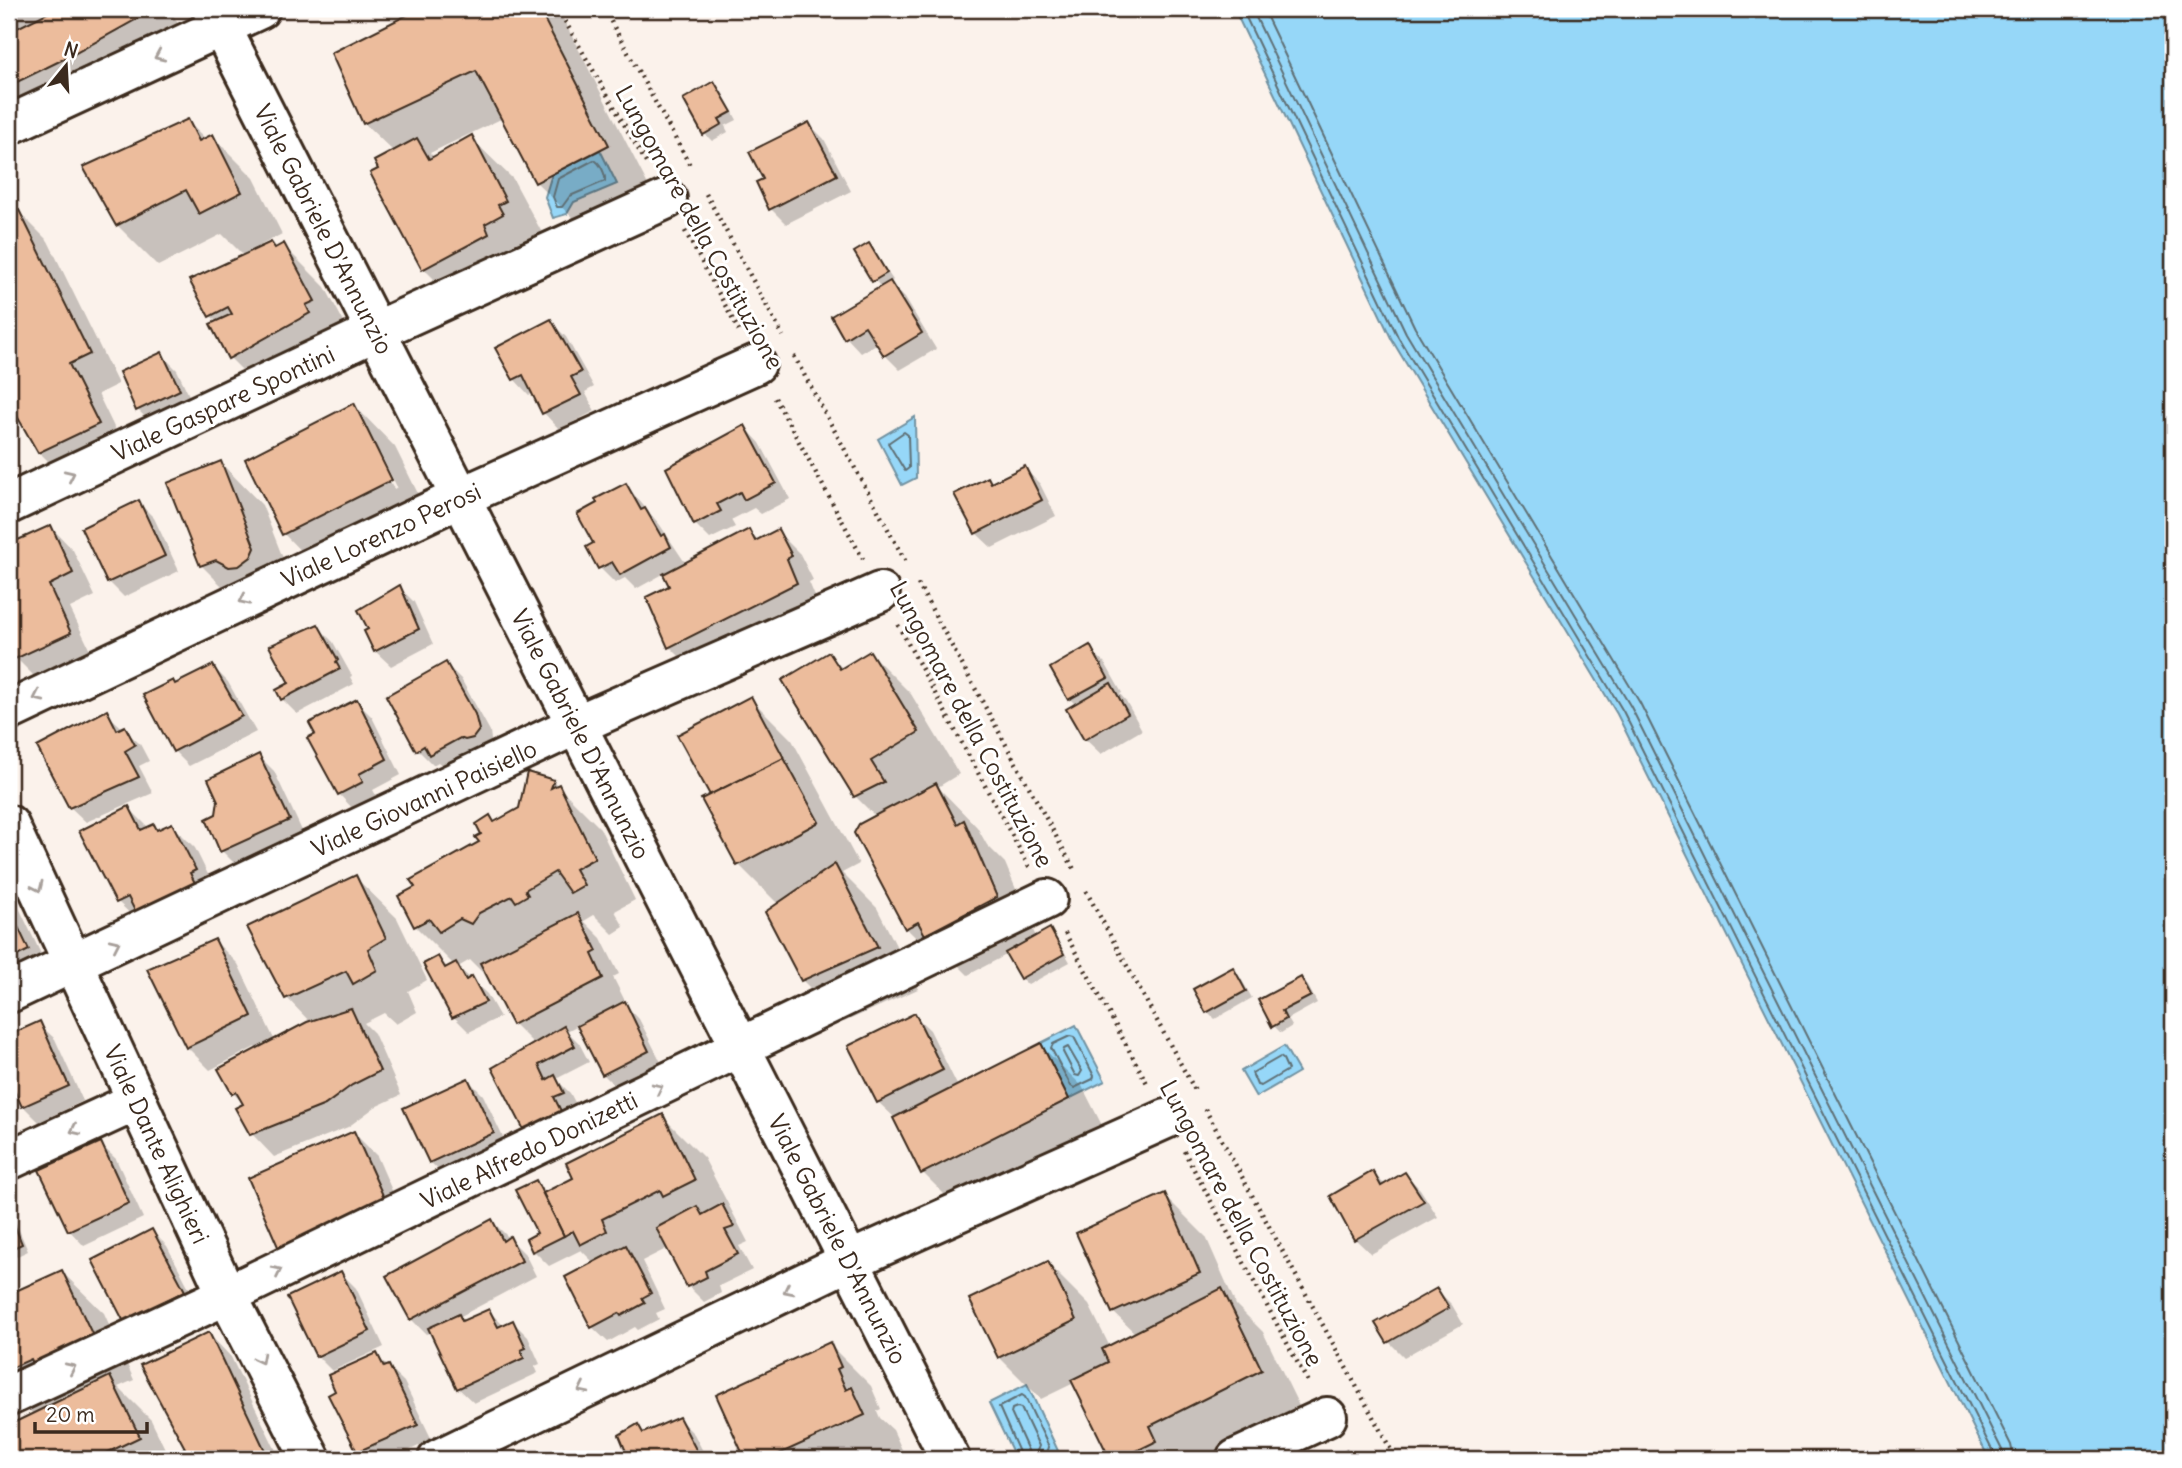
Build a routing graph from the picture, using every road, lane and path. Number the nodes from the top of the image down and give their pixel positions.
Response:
1 (260, 9) edge
2 (558, 9) edge
3 (604, 9) edge
4 (217, 18) edge
5 (9, 125) edge
6 (688, 187) junction
7 (376, 331) junction
8 (784, 338) dead end
9 (773, 357) junction
10 (461, 497) junction
11 (9, 504) edge
12 (880, 592) junction
13 (9, 711) edge
14 (576, 725) junction
15 (9, 825) edge
16 (1046, 899) junction
17 (73, 963) junction
18 (9, 993) edge
19 (741, 1048) junction
20 (137, 1101) junction
21 (1166, 1119) junction
22 (9, 1160) edge
23 (849, 1261) junction
24 (227, 1295) junction
25 (9, 1396) edge
26 (1327, 1417) junction
27 (311, 1459) edge
28 (438, 1459) edge
29 (950, 1459) edge
30 (1236, 1459) edge
31 (1350, 1459) edge
32 (1396, 1459) edge

1 - 4 street
2 - 6 path, Lungomare della Costituzione
3 - 6 path, Lungomare della Costituzione
4 -> 5 street
4 - 7 street, Viale Gabriele D'Annunzio
6 - 7 street, Viale Gaspare Spontini
6 - 8 path, Lungomare della Costituzione
6 - 9 path, Lungomare della Costituzione
7 - 10 street, Viale Gabriele D'Annunzio
11 -> 7 street, Viale Gaspare Spontini
9 - 10 street, Viale Lorenzo Perosi
9 - 12 path, Lungomare della Costituzione
9 - 32 path, Lungomare della Costituzione
10 -> 13 street, Viale Lorenzo Perosi
10 - 14 street, Viale Gabriele D'Annunzio
12 - 14 street, Viale Giovanni Paisiello
12 - 16 path, Lungomare della Costituzione
17 -> 14 street, Viale Giovanni Paisiello
14 - 19 street, Viale Gabriele D'Annunzio
15 -> 17 street, Viale Dante Alighieri
16 - 19 street, Viale Alfredo Donizetti
16 - 21 path, Lungomare della Costituzione
17 - 18 street, Viale Giovanni Paisiello
17 - 20 street, Viale Dante Alighieri
19 - 23 street, Viale Gabriele D'Annunzio
24 -> 19 street, Viale Alfredo Donizetti
20 -> 22 street
20 - 24 street, Viale Dante Alighieri
21 - 23 street
21 - 26 path, Lungomare della Costituzione
23 -> 28 street
23 - 29 street, Viale Gabriele D'Annunzio
25 -> 24 street, Viale Alfredo Donizetti
24 -> 27 street, Viale Dante Alighieri
26 - 30 street
26 - 31 path, Lungomare della Costituzione

